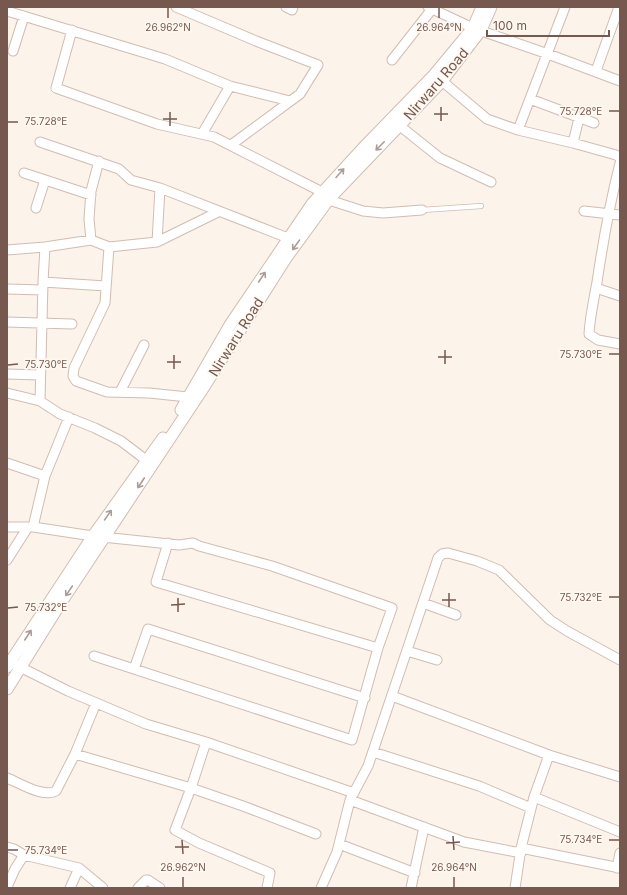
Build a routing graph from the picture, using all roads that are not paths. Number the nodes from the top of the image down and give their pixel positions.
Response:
1 (176, 7) edge
2 (286, 7) edge
3 (293, 7) edge
4 (482, 7) edge
5 (491, 7) edge
6 (565, 7) edge
7 (619, 7) edge
8 (435, 9) edge
9 (7, 11) edge
10 (24, 16) junction
11 (477, 29) junction
12 (72, 30) junction
13 (13, 51) dead end
14 (548, 54) junction
15 (392, 60) dead end
16 (596, 71) junction
17 (442, 81) junction
18 (620, 81) edge
19 (230, 86) junction
20 (530, 99) junction
21 (290, 101) junction
22 (579, 118) junction
23 (594, 123) dead end
24 (400, 126) junction
25 (518, 130) junction
26 (202, 134) junction
27 (40, 142) dead end
28 (573, 143) junction
29 (231, 145) junction
30 (620, 159) edge
31 (99, 161) junction
32 (620, 163) edge
33 (24, 173) dead end
34 (45, 180) junction
35 (491, 182) dead end
36 (160, 188) junction
37 (90, 195) junction
38 (325, 196) junction
39 (481, 206) dead end
40 (36, 208) dead end
41 (422, 210) joint
42 (584, 211) dead end
43 (218, 212) junction
44 (608, 214) junction
45 (620, 215) edge
46 (288, 238) junction
47 (91, 240) junction
48 (156, 242) junction
49 (45, 247) junction
50 (109, 247) junction
51 (7, 250) edge
52 (43, 286) junction
53 (106, 286) junction
54 (596, 288) junction
55 (7, 289) edge
56 (620, 296) edge
57 (7, 322) edge
58 (41, 324) junction
59 (72, 324) dead end
60 (620, 344) edge
61 (144, 345) dead end
62 (7, 374) edge
63 (40, 375) junction
64 (120, 392) junction
65 (7, 393) edge
66 (188, 397) junction
67 (40, 401) junction
68 (70, 418) junction
69 (146, 460) junction
70 (7, 463) edge
71 (45, 476) junction
72 (7, 526) edge
73 (31, 527) junction
74 (93, 536) junction
75 (105, 536) junction
76 (168, 543) junction
77 (7, 560) edge
78 (423, 603) junction
79 (456, 615) dead end
80 (378, 648) junction
81 (408, 651) junction
82 (94, 656) dead end
83 (437, 660) dead end
84 (620, 660) edge
85 (12, 666) edge
86 (134, 669) junction
87 (7, 689) edge
88 (392, 696) junction
89 (365, 698) junction
90 (96, 703) junction
91 (206, 742) junction
92 (373, 752) junction
93 (75, 754) junction
94 (549, 755) junction
95 (620, 777) edge
96 (7, 778) edge
97 (191, 788) junction
98 (352, 797) junction
99 (534, 797) junction
100 (531, 808) junction
101 (424, 828) junction
102 (620, 832) edge
103 (316, 834) dead end
104 (339, 844) junction
105 (7, 847) edge
106 (521, 851) junction
107 (620, 853) edge
108 (24, 856) junction
109 (79, 868) junction
110 (619, 868) edge
111 (415, 873) junction
112 (7, 887) edge
113 (70, 888) edge
114 (103, 888) edge
115 (138, 888) edge
116 (160, 888) edge
117 (267, 888) edge
118 (321, 888) edge
119 (411, 888) edge
120 (515, 888) edge

1 - 21 street
2 - 3 street
4 - 11 street, Nirwaru Road
5 - 11 street, Nirwaru Road
6 - 14 street
7 - 16 street
8 - 11 street
8 - 15 street
9 - 10 street
10 - 12 street
10 - 13 street
11 - 14 street
11 - 17 street, Nirwaru Road
38 -> 11 street, Nirwaru Road
12 - 19 street
12 - 26 street
14 - 16 street
14 - 20 street
16 - 18 street
17 - 24 street, Nirwaru Road
17 - 25 street
19 - 21 street
19 - 26 street
20 - 22 street
20 - 25 street
21 - 29 street
22 - 23 street
22 - 28 street
24 - 35 street
24 -> 38 street, Nirwaru Road
25 - 28 street
26 - 29 street
27 - 31 street
28 - 30 street
29 - 38 street
31 - 36 street
31 - 37 street
32 - 44 street
33 - 34 street
34 - 37 street
34 - 40 street
36 - 43 street
36 - 48 street
37 - 47 street
38 - 41 street
38 - 46 street, Nirwaru Road
38 -> 75 street, Nirwaru Road
39 - 41 lane
42 - 44 street
43 - 46 street
43 - 48 street
44 - 45 street
44 - 54 street
66 -> 46 street, Nirwaru Road
47 - 49 street
47 - 50 street
48 - 50 street
49 - 51 street
49 - 52 street
50 - 53 street
52 - 53 street
52 - 55 street
52 - 58 street
53 - 64 street
54 - 56 street
54 - 60 street
57 - 58 street
58 - 59 street
58 - 63 street
61 - 64 street
62 - 63 street
63 - 67 street
64 - 66 street
65 - 67 street
66 - 69 street, Nirwaru Road
67 - 68 street
68 - 69 street
68 - 71 street
74 -> 69 street, Nirwaru Road
70 - 71 street
71 - 73 street
72 - 73 street
73 - 74 street
73 - 77 street
74 - 75 street
85 -> 74 street, Nirwaru Road
75 - 76 street
75 -> 85 street, Nirwaru Road
76 - 80 street
76 - 80 street
78 - 79 street
78 - 81 street
78 - 84 street
80 - 89 street
81 - 83 street
81 - 88 street
82 - 86 street
85 - 87 street, Nirwaru Road
85 - 90 street
86 - 89 street
86 - 89 street
88 - 92 street
88 - 94 street
90 - 91 street
90 - 93 street
91 - 97 street
91 - 98 street
92 - 98 street
92 - 100 street
93 - 96 street
93 - 97 street
94 - 95 street
94 - 99 street
97 - 103 street
97 - 117 street
98 - 101 street
98 - 104 street
99 - 100 street
99 - 102 street
100 - 106 street
101 - 106 street
101 - 111 street
104 - 111 street
104 - 118 street
105 - 108 street
106 - 110 street
106 - 120 street
107 - 110 street
108 - 109 street
108 - 112 street
109 - 113 street
109 - 114 street
111 - 119 street
115 - 116 street

